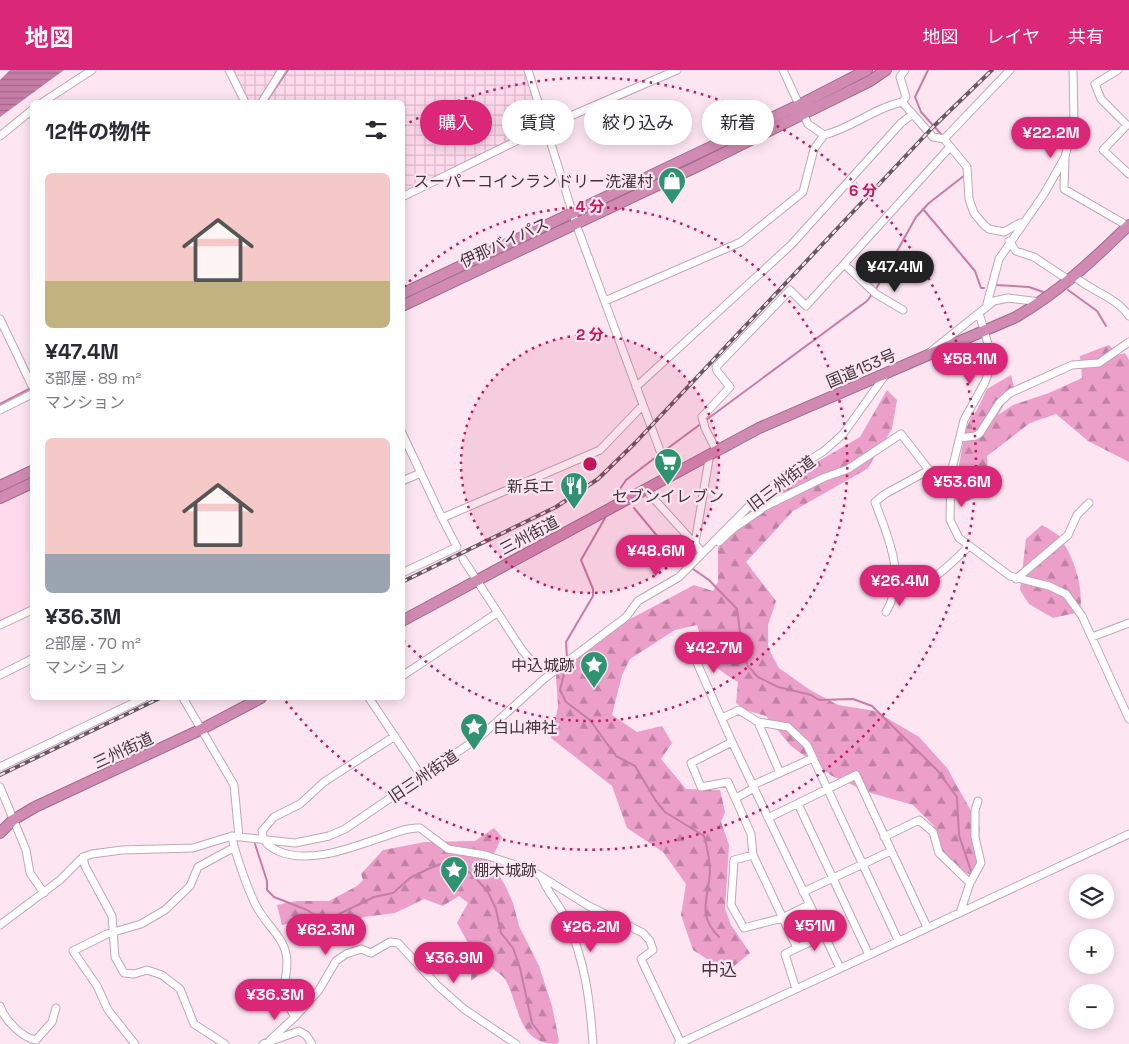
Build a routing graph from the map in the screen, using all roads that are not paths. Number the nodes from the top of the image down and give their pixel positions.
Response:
1 (92, 70) edge
2 (229, 70) edge
3 (282, 70) edge
4 (528, 70) edge
5 (677, 70) edge
6 (783, 70) edge
7 (867, 70) edge
8 (886, 70) edge
9 (905, 70) edge
10 (1010, 70) edge
11 (1073, 70) edge
12 (1118, 70) edge
13 (46, 100) edge
14 (244, 100) edge
15 (263, 100) edge
16 (537, 100) edge
17 (902, 102) junction
18 (801, 110) junction
19 (30, 112) edge
20 (574, 114) edge
21 (913, 114) junction
22 (824, 135) junction
23 (0, 136) edge
24 (944, 139) junction
25 (508, 145) edge
26 (551, 145) edge
27 (950, 148) junction
28 (1065, 157) junction
29 (1129, 174) edge
30 (405, 196) edge
31 (572, 213) junction
32 (1023, 220) junction
33 (576, 224) junction
34 (1128, 226) edge
35 (1009, 241) junction
36 (844, 264) junction
37 (1072, 279) junction
38 (405, 293) edge
39 (605, 301) junction
40 (1042, 302) junction
41 (987, 304) junction
42 (405, 305) edge
43 (903, 310) dead end
44 (979, 313) junction
45 (1129, 316) edge
46 (0, 319) edge
47 (985, 332) junction
48 (1129, 342) edge
49 (928, 356) junction
50 (886, 374) junction
51 (30, 381) edge
52 (636, 387) junction
53 (30, 395) edge
54 (643, 406) junction
55 (0, 410) edge
56 (960, 438) junction
57 (405, 439) edge
58 (713, 451) junction
59 (929, 470) junction
60 (30, 472) edge
61 (421, 473) junction
62 (951, 473) junction
63 (669, 475) junction
64 (405, 480) edge
65 (30, 484) edge
66 (0, 486) edge
67 (645, 489) junction
68 (0, 498) edge
69 (1089, 503) dead end
70 (442, 518) junction
71 (694, 544) junction
72 (969, 546) junction
73 (703, 553) junction
74 (464, 559) dead end
75 (405, 572) edge
76 (1016, 579) junction
77 (477, 580) junction
78 (894, 591) junction
79 (30, 611) edge
80 (886, 612) dead end
81 (497, 613) junction
82 (405, 619) edge
83 (1129, 622) edge
84 (0, 625) edge
85 (1092, 637) junction
86 (686, 638) dead end
87 (30, 660) edge
88 (533, 663) dead end
89 (405, 674) edge
90 (0, 675) edge
91 (140, 700) edge
92 (184, 700) edge
93 (257, 700) edge
94 (371, 700) edge
95 (722, 718) junction
96 (1129, 719) edge
97 (758, 722) junction
98 (202, 729) junction
99 (395, 736) junction
100 (732, 742) junction
101 (813, 758) junction
102 (0, 767) edge
103 (780, 773) junction
104 (422, 778) junction
105 (0, 787) edge
106 (753, 787) junction
107 (827, 789) junction
108 (736, 798) junction
109 (978, 801) dead end
110 (798, 804) junction
111 (768, 818) junction
112 (13, 820) junction
113 (1, 831) edge
114 (1129, 834) edge
115 (235, 836) junction
116 (884, 837) junction
117 (263, 839) junction
118 (233, 848) junction
119 (891, 851) junction
120 (753, 855) junction
121 (83, 857) junction
122 (862, 864) junction
123 (541, 876) junction
124 (832, 879) junction
125 (970, 883) junction
126 (803, 892) junction
127 (44, 893) junction
128 (810, 905) junction
129 (960, 912) junction
130 (782, 918) junction
131 (0, 926) edge
132 (927, 927) junction
133 (115, 933) junction
134 (824, 936) junction
135 (898, 940) junction
136 (797, 948) junction
137 (869, 955) junction
138 (840, 968) junction
139 (796, 989) junction
140 (0, 1006) edge
141 (56, 1008) dead end
142 (295, 1018) junction
143 (267, 1042) edge
144 (680, 1043) edge
145 (134, 1044) edge
146 (225, 1044) edge
147 (312, 1044) edge
148 (516, 1044) edge
149 (593, 1044) edge

1 - 13 street
2 - 14 street
3 - 15 street
4 - 16 street
5 - 20 street
6 - 18 street
7 - 18 highway, 伊那バイパス
8 - 18 highway, 伊那バイパス
9 - 17 street
10 - 24 street
11 - 28 street
12 - 29 street
17 - 21 street
17 - 22 street
18 - 22 street
18 - 31 highway, 伊那バイパス
18 - 33 highway, 伊那バイパス
19 - 23 street
21 - 24 street
21 - 52 street
22 - 39 street
24 - 27 street
25 - 30 street
26 - 31 street
27 - 32 street
27 - 36 street
28 - 32 street
28 - 34 street
31 - 33 street
31 - 38 highway, 伊那バイパス
32 - 35 street
33 - 39 street
33 - 42 highway, 伊那バイパス
34 - 37 highway, 国道153号
35 - 37 street
35 - 41 street
36 - 43 street
36 - 58 street
37 - 40 highway, 国道153号
37 - 45 street
39 - 52 street
40 - 41 street
40 - 47 highway, 国道153号
41 - 44 street
44 - 47 street
44 - 49 street
46 - 51 street
47 - 49 highway, 国道153号
47 - 56 street
48 - 56 street
49 - 50 highway, 国道153号
50 - 58 highway, 国道153号
50 - 73 street, 旧三州街道
52 - 54 street
53 - 55 street
54 - 63 street
54 - 70 street
56 - 62 street
57 - 61 street
58 - 63 highway, 国道153号
58 - 71 street
59 - 62 street
59 - 73 street
59 - 78 street
60 - 66 highway
61 - 64 street
61 - 70 street
62 - 72 street
63 - 67 highway, 三州街道
65 - 68 highway
67 - 71 street
67 - 77 highway, 三州街道
69 - 76 street
70 - 75 street
71 - 73 street
72 - 76 street
72 - 78 street
73 - 104 street, 旧三州街道
74 - 77 street
76 - 85 street
77 - 81 street
77 - 82 highway, 三州街道
78 - 80 street
79 - 84 street
81 - 88 street
81 - 89 street
83 - 85 street
85 - 96 street
86 - 95 street
87 - 90 street
91 - 102 street
92 - 98 street
93 - 98 highway, 三州街道
94 - 99 street
95 - 97 street
95 - 100 street
97 - 101 street
97 - 103 street
98 - 112 highway, 三州街道
98 - 115 street
99 - 104 street
99 - 117 street
100 - 106 street
100 - 108 street
101 - 103 street
101 - 107 street
103 - 106 street
104 - 117 street, 旧三州街道
105 - 112 street
106 - 108 street
106 - 111 street
107 - 110 street
107 - 116 street
107 - 122 street
108 - 120 street
109 - 125 street
110 - 111 street
110 - 124 street
111 - 126 street
112 - 113 highway, 三州街道
112 - 127 street
114 - 129 street
115 - 117 street, 旧三州街道
115 - 118 street
115 - 121 street, 旧三州街道
116 - 119 street
116 - 125 street
117 - 123 street
118 - 133 street
118 - 142 street
119 - 122 street
119 - 132 street
120 - 130 street
120 - 130 street
121 - 127 street
121 - 133 street
122 - 124 street
122 - 135 street
123 - 144 street
123 - 149 street
124 - 126 street
124 - 137 street
125 - 129 street
126 - 128 street
127 - 131 street
128 - 130 street
128 - 134 street
129 - 132 street
130 - 136 street
132 - 135 street
133 - 145 street
133 - 146 street
134 - 136 street
134 - 138 street
135 - 137 street
136 - 139 street
137 - 138 street
138 - 139 street
139 - 144 street
140 - 141 street
142 - 143 street
142 - 148 street
143 - 147 street

